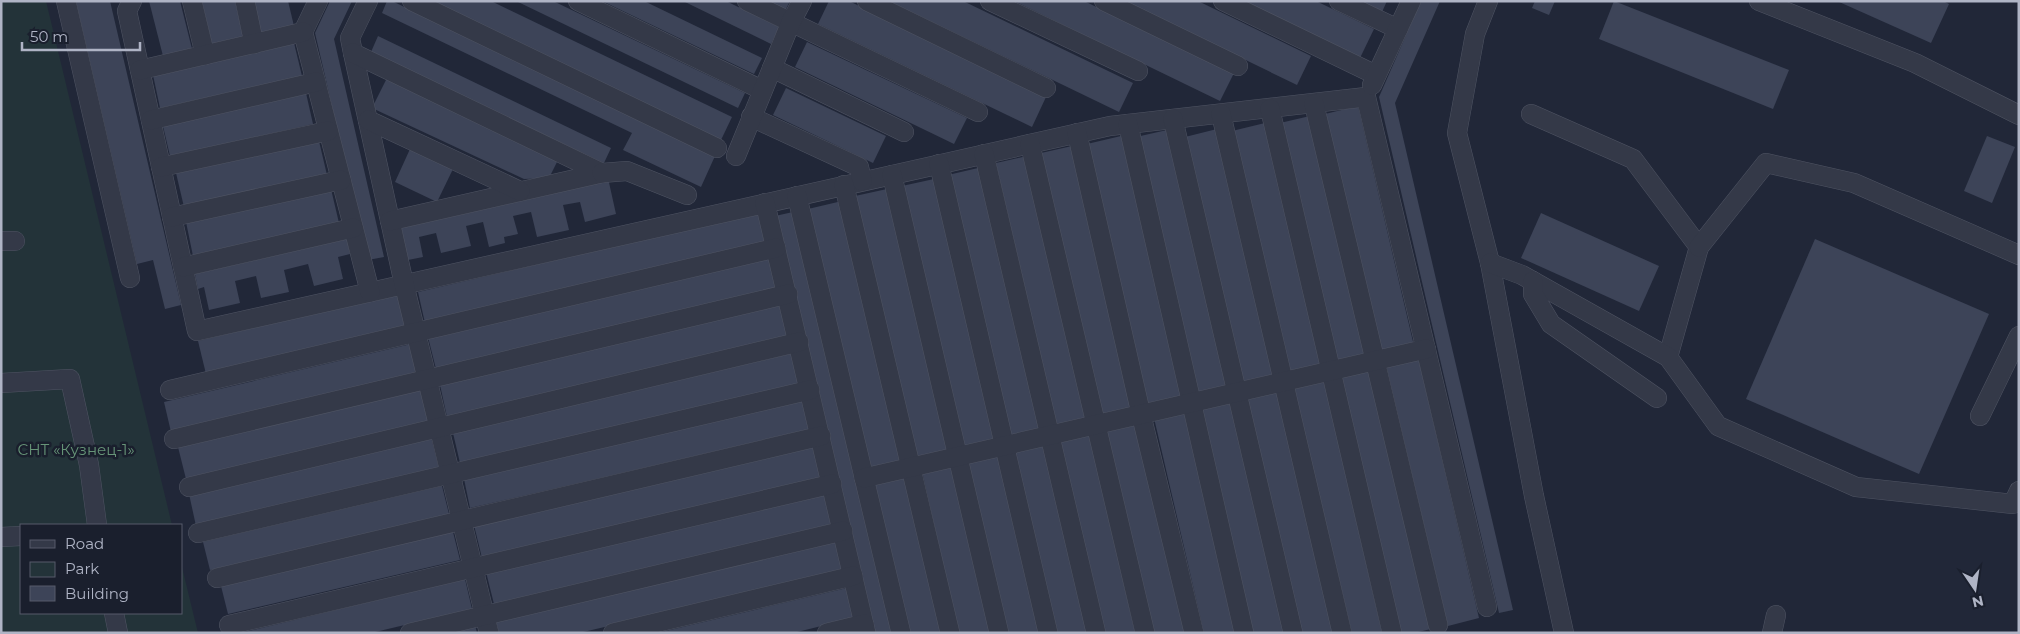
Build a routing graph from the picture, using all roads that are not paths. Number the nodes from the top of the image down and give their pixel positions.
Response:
1 (66, 1) edge
2 (132, 1) edge
3 (192, 1) edge
4 (245, 1) edge
5 (318, 1) edge
6 (368, 1) edge
7 (412, 1) edge
8 (578, 1) edge
9 (747, 1) edge
10 (802, 1) edge
11 (867, 1) edge
12 (990, 1) edge
13 (1104, 1) edge
14 (1223, 1) edge
15 (1339, 1) edge
16 (1412, 1) edge
17 (1488, 1) edge
18 (1759, 1) edge
19 (791, 22) junction
20 (1398, 29) junction
21 (303, 32) junction
22 (254, 44) junction
23 (353, 53) junction
24 (205, 55) junction
25 (1238, 66) dead end
26 (772, 68) junction
27 (140, 70) junction
28 (1138, 71) dead end
29 (1376, 75) junction
30 (316, 82) junction
31 (1046, 88) dead end
32 (762, 90) junction
33 (1366, 97) junction
34 (1314, 104) junction
35 (1270, 109) junction
36 (978, 112) dead end
37 (1221, 114) junction
38 (1531, 114) dead end
39 (2019, 115) edge
40 (751, 117) junction
41 (1173, 119) junction
42 (151, 120) junction
43 (368, 120) junction
44 (1128, 124) junction
45 (328, 131) junction
46 (904, 132) dead end
47 (1077, 133) junction
48 (1030, 144) junction
49 (717, 148) dead end
50 (984, 154) junction
51 (736, 156) dead end
52 (939, 164) junction
53 (162, 167) junction
54 (602, 173) junction
55 (892, 175) junction
56 (341, 180) junction
57 (853, 183) junction
58 (520, 192) junction
59 (687, 195) dead end
60 (797, 196) junction
61 (766, 203) junction
62 (172, 217) junction
63 (390, 221) junction
64 (353, 228) junction
65 (1699, 247) junction
66 (776, 248) junction
67 (2019, 255) edge
68 (1490, 263) junction
69 (183, 266) junction
70 (130, 278) dead end
71 (1533, 281) junction
72 (404, 284) junction
73 (370, 292) junction
74 (788, 294) junction
75 (416, 333) junction
76 (2019, 336) edge
77 (799, 342) junction
78 (1426, 349) junction
79 (1668, 357) junction
80 (1376, 360) junction
81 (1330, 371) junction
82 (427, 380) junction
83 (1283, 382) junction
84 (1, 383) edge
85 (170, 390) dead end
86 (810, 390) junction
87 (1236, 392) junction
88 (1657, 398) dead end
89 (1190, 403) junction
90 (1141, 414) junction
91 (1980, 416) dead end
92 (1097, 424) junction
93 (439, 428) junction
94 (821, 436) junction
95 (1049, 436) junction
96 (174, 439) dead end
97 (1004, 446) junction
98 (958, 457) junction
99 (911, 467) junction
100 (450, 475) junction
101 (864, 478) junction
102 (832, 484) junction
103 (189, 487) dead end
104 (2017, 501) edge
105 (461, 520) junction
106 (97, 524) edge
107 (843, 531) junction
108 (198, 534) dead end
109 (20, 536) edge
110 (1, 537) edge
111 (473, 568) junction
112 (853, 576) junction
113 (217, 578) dead end
114 (1487, 607) dead end
115 (114, 614) edge
116 (487, 624) edge
117 (229, 625) dead end
118 (1438, 625) dead end
119 (865, 628) edge
120 (118, 633) edge
121 (410, 633) edge
122 (613, 633) edge
123 (827, 633) edge
124 (901, 633) edge
125 (950, 633) edge
126 (999, 633) edge
127 (1048, 633) edge
128 (1096, 633) edge
129 (1145, 633) edge
130 (1194, 633) edge
131 (1244, 633) edge
132 (1293, 633) edge
133 (1342, 633) edge
134 (1392, 633) edge
135 (1564, 633) edge

1 - 70 street
2 - 27 street
3 - 24 street
4 - 22 street
5 - 21 street
6 - 23 street
7 - 49 street
8 - 32 street
9 - 19 street
10 - 19 street
11 - 31 street
12 - 28 street
13 - 25 street
14 - 29 street
15 - 20 street
16 - 20 street
17 - 68 street
18 - 39 street
19 - 26 street
19 - 36 street
20 - 29 street
21 - 22 street
21 - 30 street
22 - 24 street
23 - 43 street
23 - 54 street
24 - 27 street
26 - 32 street
26 - 46 street
27 - 42 street
29 - 33 street
30 - 42 street
30 - 45 street
32 - 40 street
33 - 34 street
33 - 78 street
34 - 35 street
34 - 80 street
35 - 37 street
35 - 81 street
37 - 41 street
37 - 83 street
38 - 65 street
40 - 51 street
40 - 57 street
41 - 44 street
41 - 87 street
42 - 53 street
43 - 58 street
43 - 63 street
44 - 47 street
44 - 89 street
45 - 53 street
45 - 56 street
47 - 48 street
47 - 90 street
48 - 50 street
48 - 92 street
50 - 52 street
50 - 95 street
52 - 55 street
52 - 97 street
53 - 62 street
54 - 58 street
54 - 59 street
55 - 57 street
55 - 98 street
56 - 62 street
56 - 64 street
57 - 60 street
57 - 99 street
58 - 63 street
60 - 61 street
60 - 101 street
61 - 66 street
61 - 72 street
62 - 69 street
63 - 72 street
64 - 69 street
64 - 73 street
65 - 67 street
65 - 79 street
66 - 74 street
66 - 75 street
68 - 71 street
68 - 135 street
69 - 73 street
71 - 79 street
71 - 88 street
72 - 73 street
72 - 75 street
74 - 77 street
74 - 82 street
75 - 82 street
75 - 85 street
76 - 91 street
77 - 86 street
77 - 93 street
78 - 80 street
78 - 114 street
79 - 104 street
80 - 81 street
80 - 118 street
81 - 83 street
81 - 134 street
82 - 93 street
82 - 96 street
83 - 87 street
83 - 133 street
84 - 106 street
86 - 94 street
86 - 100 street
87 - 89 street
87 - 132 street
89 - 90 street
89 - 131 street
90 - 92 street
90 - 130 street
92 - 95 street
92 - 129 street
93 - 100 street
93 - 103 street
94 - 102 street
94 - 105 street
95 - 97 street
95 - 128 street
97 - 98 street
97 - 127 street
98 - 99 street
98 - 126 street
99 - 101 street
99 - 125 street
100 - 105 street
100 - 108 street
101 - 124 street
102 - 107 street
102 - 111 street
105 - 111 street
105 - 113 street
107 - 112 street
107 - 116 street
109 - 110 street
111 - 116 street
111 - 117 street
112 - 119 street
112 - 122 street
115 - 120 street
116 - 121 street
119 - 123 street

